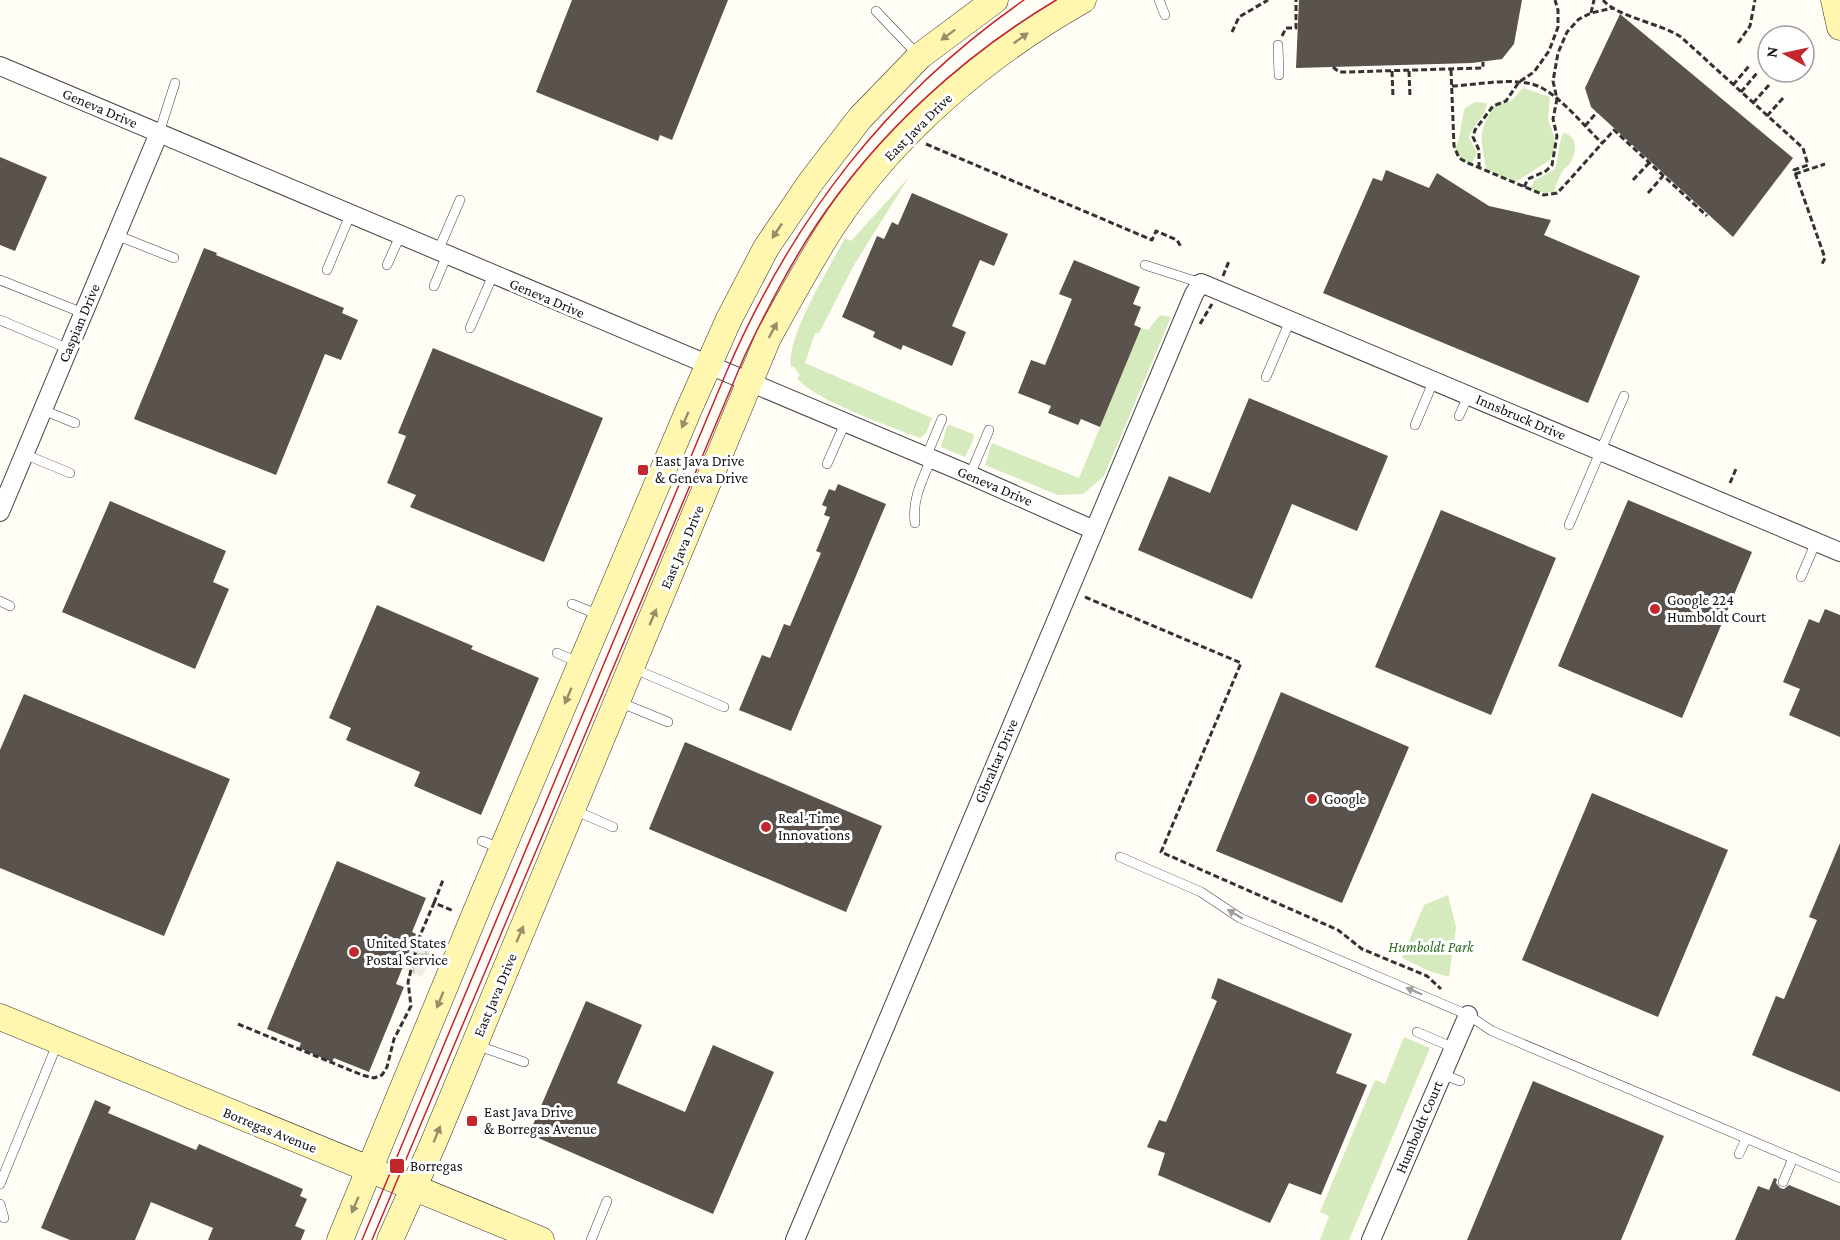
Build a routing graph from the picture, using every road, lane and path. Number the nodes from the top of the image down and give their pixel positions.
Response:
1 (995, 0) edge
2 (1083, 0) edge
3 (1159, 0) edge
4 (1268, 0) edge
5 (1296, 0) edge
6 (1555, 0) edge
7 (1594, 0) edge
8 (1603, 0) edge
9 (1755, 0) edge
10 (1834, 0) edge
11 (1613, 8) junction
12 (876, 11) dead end
13 (1591, 14) junction
14 (1165, 15) dead end
15 (1840, 27) edge
16 (1232, 32) dead end
17 (1738, 43) dead end
18 (1278, 45) joint
19 (920, 57) junction
20 (1483, 62) dead end
21 (0, 66) edge
22 (1749, 66) dead end
23 (1333, 67) dead end
24 (1409, 70) junction
25 (1451, 70) junction
26 (1392, 71) junction
27 (1756, 74) edge
28 (1279, 75) dead end
29 (1519, 82) junction
30 (176, 83) dead end
31 (1770, 84) dead end
32 (1733, 85) junction
33 (1452, 86) junction
34 (1741, 92) junction
35 (1410, 97) dead end
36 (1784, 97) dead end
37 (1393, 98) dead end
38 (1557, 99) junction
39 (1753, 103) junction
40 (1597, 112) dead end
41 (1767, 116) junction
42 (1585, 126) junction
43 (159, 133) junction
44 (922, 142) dead end
45 (1602, 143) junction
46 (1649, 163) junction
47 (1825, 164) dead end
48 (1479, 168) junction
49 (1795, 174) junction
50 (1663, 176) junction
51 (1633, 180) dead end
52 (1524, 186) junction
53 (1648, 193) dead end
54 (460, 200) dead end
55 (350, 215) junction
56 (1707, 216) dead end
57 (116, 235) junction
58 (400, 236) junction
59 (1181, 247) dead end
60 (442, 253) junction
61 (174, 258) dead end
62 (387, 265) dead end
63 (1145, 265) dead end
64 (1821, 266) dead end
65 (327, 270) dead end
66 (493, 275) junction
67 (0, 280) edge
68 (1201, 283) junction
69 (434, 286) dead end
70 (83, 313) junction
71 (2, 321) edge
72 (1290, 321) junction
73 (470, 328) dead end
74 (0, 331) edge
75 (69, 349) junction
76 (708, 366) junction
77 (1266, 376) dead end
78 (1434, 380) junction
79 (750, 383) junction
80 (1469, 394) junction
81 (1624, 396) dead end
82 (43, 410) junction
83 (1459, 417) dead end
84 (942, 419) dead end
85 (75, 423) dead end
86 (844, 423) junction
87 (1415, 425) dead end
88 (989, 430) dead end
89 (1601, 450) junction
90 (24, 454) junction
91 (929, 458) junction
92 (827, 464) dead end
93 (1736, 469) dead end
94 (70, 474) dead end
95 (970, 475) junction
96 (1730, 483) dead end
97 (0, 512) edge
98 (915, 523) dead end
99 (1569, 525) dead end
100 (1094, 530) junction
101 (1816, 542) junction
102 (1840, 552) edge
103 (1801, 578) dead end
104 (1085, 597) dead end
105 (0, 602) edge
106 (572, 604) dead end
107 (10, 606) dead end
108 (602, 616) junction
109 (557, 653) dead end
110 (581, 664) junction
111 (632, 668) junction
112 (617, 701) junction
113 (724, 707) dead end
114 (668, 722) dead end
115 (572, 810) junction
116 (613, 827) dead end
117 (1120, 857) dead end
118 (443, 880) dead end
119 (434, 903) junction
120 (461, 914) dead end
121 (1443, 992) dead end
122 (1468, 1015) junction
123 (0, 1017) edge
124 (238, 1024) dead end
125 (1417, 1032) dead end
126 (59, 1041) junction
127 (474, 1044) junction
128 (1454, 1048) junction
129 (524, 1062) dead end
130 (1443, 1074) junction
131 (1460, 1081) dead end
132 (1746, 1138) junction
133 (1739, 1154) dead end
134 (1793, 1158) junction
135 (369, 1170) junction
136 (1840, 1178) edge
137 (1783, 1182) dead end
138 (0, 1184) edge
139 (414, 1187) junction
140 (607, 1201) dead end
141 (0, 1203) edge
142 (4, 1218) dead end
143 (340, 1240) edge
144 (390, 1240) edge
145 (541, 1240) edge
146 (591, 1240) edge
147 (795, 1240) edge
148 (1371, 1240) edge

1 -> 19 main road
79 -> 2 main road, East Java Drive
3 - 14 lane
4 - 16 path
5 - 18 path
6 - 29 path
7 - 13 path
8 - 11 path
9 - 17 path
10 - 15 main road
11 - 13 path
11 - 32 path
12 - 19 lane
13 - 38 path
18 - 28 lane
19 -> 76 main road
20 - 25 path
21 - 43 street, Geneva Drive
22 - 32 path
23 - 26 path
24 - 25 path
24 - 26 path
24 - 35 path
25 - 33 path
26 - 37 path
27 - 34 path
29 - 33 path
29 - 38 path
29 - 48 path
30 - 43 lane
31 - 39 path
32 - 34 path
33 - 48 path
34 - 39 path
36 - 41 path
38 - 42 path
38 - 52 path
39 - 41 path
40 - 42 path
41 - 49 path
42 - 45 path
43 - 55 street, Geneva Drive
43 - 57 street, Caspian Drive
44 - 59 path
45 - 46 path
45 - 52 path
46 - 50 path
46 - 51 path
47 - 49 path
48 - 52 path
49 - 64 path
50 - 53 path
50 - 56 path
54 - 60 lane
55 - 58 street, Geneva Drive
55 - 65 lane
57 - 61 lane
57 - 70 street, Caspian Drive
58 - 60 street, Geneva Drive
58 - 62 lane
60 - 66 street, Geneva Drive
60 - 69 lane
63 - 68 lane
66 - 73 lane
66 - 76 street, Geneva Drive
67 - 70 lane
68 - 72 street, Innsbruck Drive
68 - 100 street, Gibraltar Drive
70 - 75 street, Caspian Drive
71 - 74 lane
71 - 75 lane
72 - 77 lane
72 - 78 street, Innsbruck Drive
75 - 82 street, Caspian Drive
76 - 79 street, Geneva Drive
76 -> 108 main road
78 - 80 street, Innsbruck Drive
78 - 87 lane
79 - 86 street, Geneva Drive
111 -> 79 main road, East Java Drive
80 - 83 lane
80 - 89 street, Innsbruck Drive
81 - 89 lane
82 - 85 lane
82 - 90 street, Caspian Drive
84 - 91 lane
86 - 91 street, Geneva Drive
86 - 92 lane
88 - 95 lane
89 - 99 lane
89 - 101 street, Innsbruck Drive
90 - 94 lane
90 - 97 street, Caspian Drive
91 - 95 street, Geneva Drive
91 - 98 lane
93 - 96 path
95 - 100 street, Geneva Drive
100 - 147 street, Gibraltar Drive
101 - 102 street, Innsbruck Drive
101 - 103 lane
104 - 121 path
105 - 107 lane
106 - 108 lane
108 - 110 main road
109 - 110 lane
110 -> 135 main road
111 - 112 main road, East Java Drive
111 - 113 lane
112 - 114 lane
112 - 115 main road, East Java Drive
115 - 116 lane
127 -> 115 main road, East Java Drive
122 -> 117 lane
118 - 119 path
119 - 120 path
119 - 124 path
122 - 128 street, Humboldt Court
122 - 132 lane
123 - 126 main road, Borregas Avenue
125 - 128 lane
126 - 135 main road, Borregas Avenue
126 - 138 lane
127 - 129 lane
139 -> 127 main road, East Java Drive
128 - 130 street, Humboldt Court
130 - 131 lane
130 - 148 street, Humboldt Court
132 - 133 lane
132 - 134 lane
134 - 136 lane
134 - 137 lane
135 - 139 main road, Borregas Avenue
135 -> 143 main road
139 - 144 main road, East Java Drive
139 - 145 main road, Borregas Avenue
140 - 146 lane
141 - 142 lane

